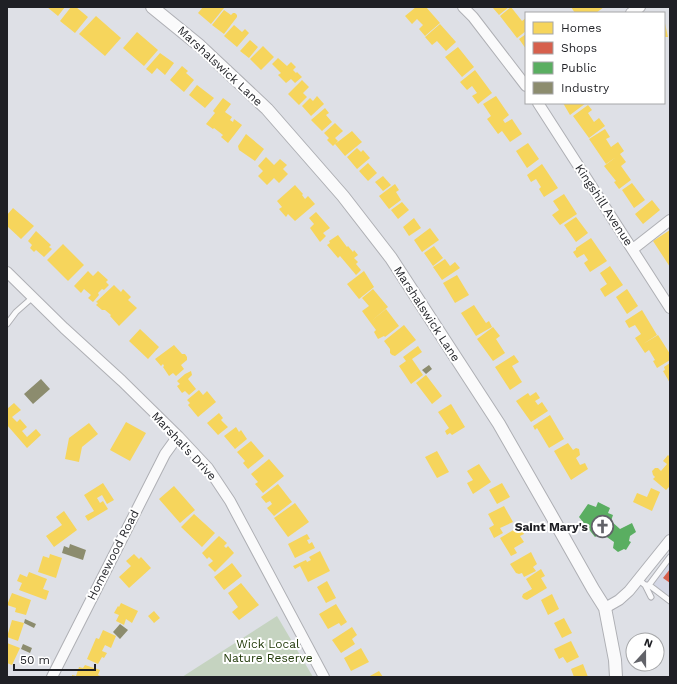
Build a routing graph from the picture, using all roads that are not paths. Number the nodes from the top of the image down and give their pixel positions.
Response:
1 (152, 7) edge
2 (463, 7) edge
3 (525, 85) edge
4 (539, 104) edge
5 (670, 220) edge
6 (633, 249) junction
7 (7, 272) edge
8 (33, 297) junction
9 (670, 308) edge
10 (7, 324) edge
11 (178, 436) junction
12 (670, 540) edge
13 (670, 557) edge
14 (644, 583) junction
15 (651, 598) dead end
16 (670, 601) edge
17 (605, 608) junction
18 (52, 677) edge
19 (324, 677) edge
20 (616, 677) edge

1 - 17 street, Marshalswick Lane
2 - 3 street
4 - 6 street, Kingshill Avenue
5 - 6 street
6 - 9 street, Kingshill Avenue
7 - 8 street, Marshal's Drive
8 - 10 lane
8 - 11 street, Marshal's Drive
11 - 18 street, Homewood Road
11 - 19 street, Marshal's Drive
12 - 14 street
13 - 14 lane
14 - 15 lane
14 - 16 lane
14 - 17 street
17 - 20 street, Marshalswick Lane

